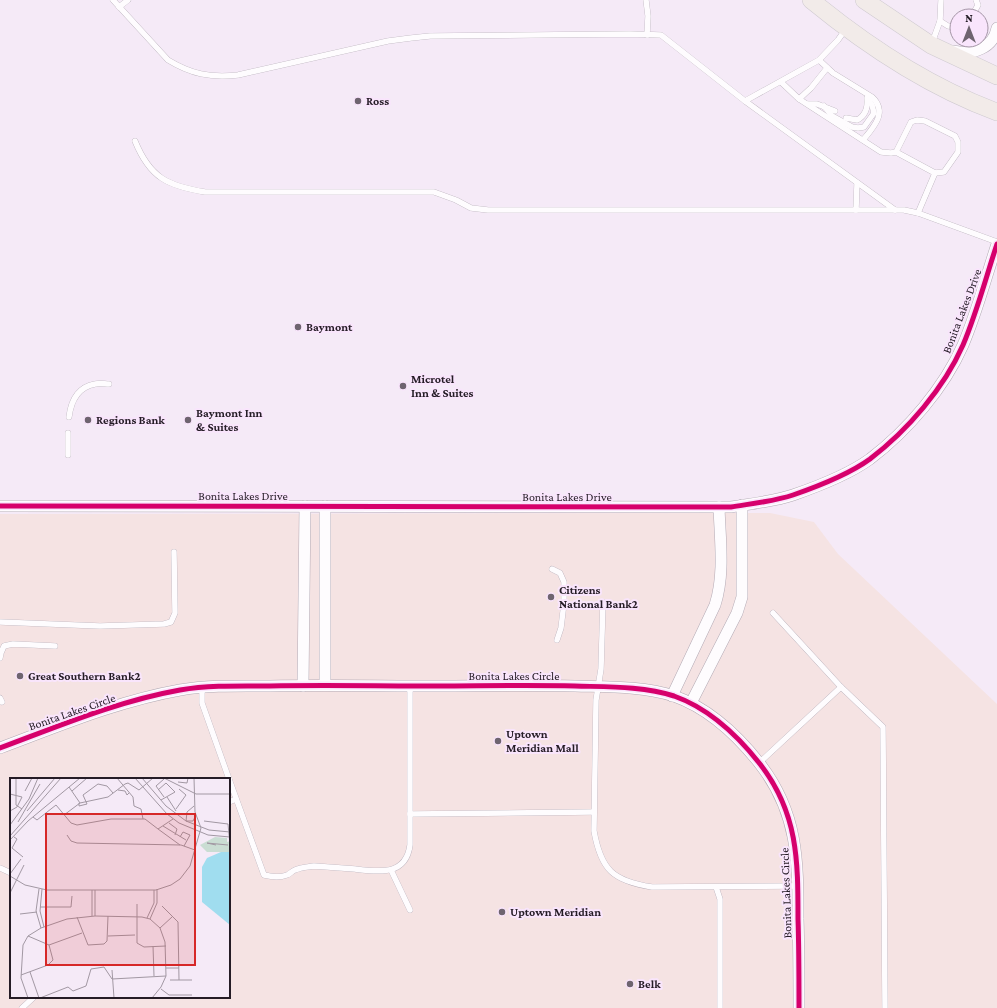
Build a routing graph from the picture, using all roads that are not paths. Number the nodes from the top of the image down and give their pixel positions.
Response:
1 (113, 0) edge
2 (128, 0) edge
3 (646, 0) edge
4 (811, 0) edge
5 (864, 0) edge
6 (941, 0) edge
7 (119, 7) junction
8 (940, 21) junction
9 (949, 26) edge
10 (847, 28) junction
11 (997, 28) edge
12 (647, 35) junction
13 (931, 45) junction
14 (819, 60) junction
15 (827, 68) junction
16 (833, 73) junction
17 (997, 76) edge
18 (781, 82) junction
19 (799, 99) junction
20 (868, 99) junction
21 (745, 101) junction
22 (807, 104) junction
23 (824, 106) junction
24 (835, 111) dead end
25 (997, 112) edge
26 (846, 118) dead end
27 (863, 140) junction
28 (135, 141) dead end
29 (896, 152) junction
30 (935, 173) junction
31 (857, 183) junction
32 (856, 210) junction
33 (895, 210) junction
34 (918, 213) junction
35 (997, 243) edge
36 (109, 384) dead end
37 (69, 417) dead end
38 (68, 433) dead end
39 (68, 456) dead end
40 (742, 505) junction
41 (0, 506) edge
42 (305, 506) junction
43 (325, 506) junction
44 (719, 507) junction
45 (174, 552) dead end
46 (552, 569) dead end
47 (603, 602) dead end
48 (773, 613) dead end
49 (0, 622) edge
50 (557, 640) dead end
51 (56, 646) dead end
52 (0, 658) edge
53 (325, 685) junction
54 (303, 686) junction
55 (410, 686) junction
56 (598, 687) junction
57 (841, 687) junction
58 (202, 688) junction
59 (672, 696) junction
60 (691, 703) junction
61 (0, 748) edge
62 (759, 763) junction
63 (229, 778) edge
64 (230, 782) edge
65 (236, 799) junction
66 (230, 802) edge
67 (594, 812) junction
68 (410, 814) junction
69 (0, 868) edge
70 (390, 870) junction
71 (10, 873) edge
72 (798, 886) junction
73 (716, 887) junction
74 (410, 910) dead end
75 (33, 998) edge
76 (22, 1008) edge
77 (720, 1008) edge
78 (799, 1008) edge
79 (885, 1008) edge

1 - 7 lane
2 - 7 lane
3 - 12 lane
4 - 10 main road
5 - 13 main road
6 - 8 lane
7 - 12 lane
8 - 9 lane
8 - 13 lane
10 - 14 lane
10 - 25 main road
11 - 13 street
12 - 21 lane
13 - 17 main road
14 - 15 lane
14 - 18 lane
15 - 16 lane
15 - 19 lane
16 - 20 lane
16 - 27 lane
18 - 19 lane
18 - 21 lane
19 - 22 lane
20 - 23 lane
20 - 26 lane
21 - 31 lane
22 - 23 lane
22 - 27 lane
23 - 24 lane
27 - 29 lane
28 - 32 lane
29 - 30 lane
29 - 30 lane
30 - 34 lane
31 - 32 lane
31 - 33 lane
32 - 33 lane
33 - 34 lane
34 - 35 lane
35 - 40 street, Bonita Lakes Drive
36 - 37 lane
38 - 39 lane
40 - 44 street, Bonita Lakes Drive
40 - 60 street
41 - 42 street, Bonita Lakes Drive
42 - 43 street, Bonita Lakes Drive
42 - 54 street
43 - 44 street, Bonita Lakes Drive
43 - 53 street
44 - 59 street
45 - 49 lane
46 - 50 lane
47 - 56 lane
48 - 57 lane
51 - 52 lane
53 - 54 street, Bonita Lakes Circle
53 - 55 street, Bonita Lakes Circle
54 - 58 street, Bonita Lakes Circle
55 - 56 street, Bonita Lakes Circle
55 - 68 lane
56 - 59 street, Bonita Lakes Circle
56 - 67 lane
57 - 62 lane
57 - 79 lane
58 - 61 street, Bonita Lakes Circle
58 - 63 lane
59 - 60 street, Bonita Lakes Circle
60 - 62 street, Bonita Lakes Circle
62 - 72 street, Bonita Lakes Circle
64 - 65 lane
65 - 66 lane
65 - 70 lane
67 - 68 lane
67 - 73 lane
68 - 70 lane
69 - 71 lane
70 - 74 lane
72 - 73 lane
72 - 78 street, Bonita Lakes Circle
73 - 77 lane
75 - 76 lane

